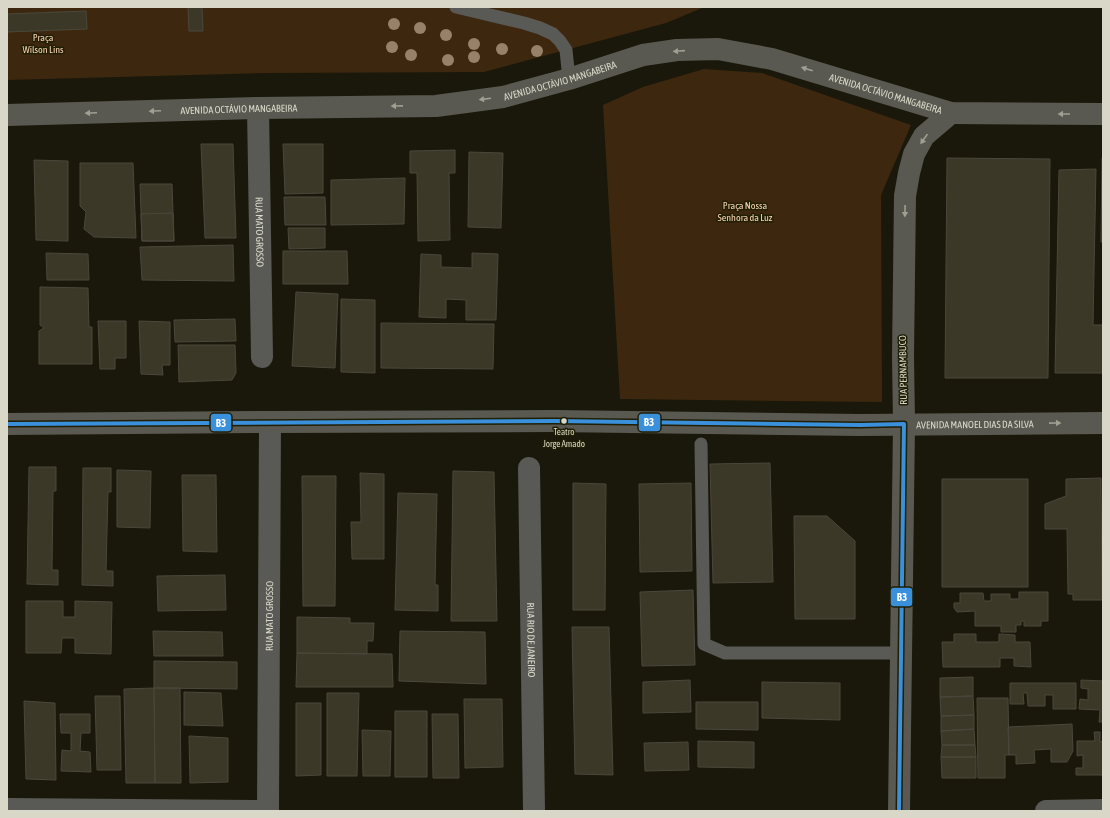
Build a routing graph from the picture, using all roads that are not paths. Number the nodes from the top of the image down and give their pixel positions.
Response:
1 (456, 7) edge
2 (569, 79) junction
3 (258, 108) junction
4 (951, 113) junction
5 (1103, 114) edge
6 (7, 115) edge
7 (262, 357) dead end
8 (270, 422) junction
9 (1103, 423) edge
10 (7, 424) edge
11 (904, 424) junction
12 (701, 444) dead end
13 (529, 468) dead end
14 (901, 653) junction
15 (7, 809) edge
16 (1103, 810) edge
17 (268, 811) edge
18 (534, 811) edge
19 (899, 811) edge
20 (1046, 811) edge

1 - 2 lane
2 -> 3 main road, AVENIDA OCTÁVIO MANGABEIRA
4 -> 2 main road, AVENIDA OCTÁVIO MANGABEIRA
3 -> 6 main road, AVENIDA OCTÁVIO MANGABEIRA
3 - 7 street, RUA MATO GROSSO
5 -> 4 main road, AVENIDA OCTÁVIO MANGABEIRA
4 -> 11 main road, RUA PERNAMBUCO
8 - 10 main road, AVENIDA MANOEL DIAS DA SILVA
8 - 11 main road, AVENIDA MANOEL DIAS DA SILVA
8 - 17 street, RUA MATO GROSSO
11 -> 9 main road, AVENIDA MANOEL DIAS DA SILVA
11 - 14 main road, RUA PERNAMBUCO
12 - 14 lane
13 - 18 street, RUA RIO DE JANEIRO
14 - 19 main road, RUA PERNAMBUCO
15 - 17 street
16 - 20 street

